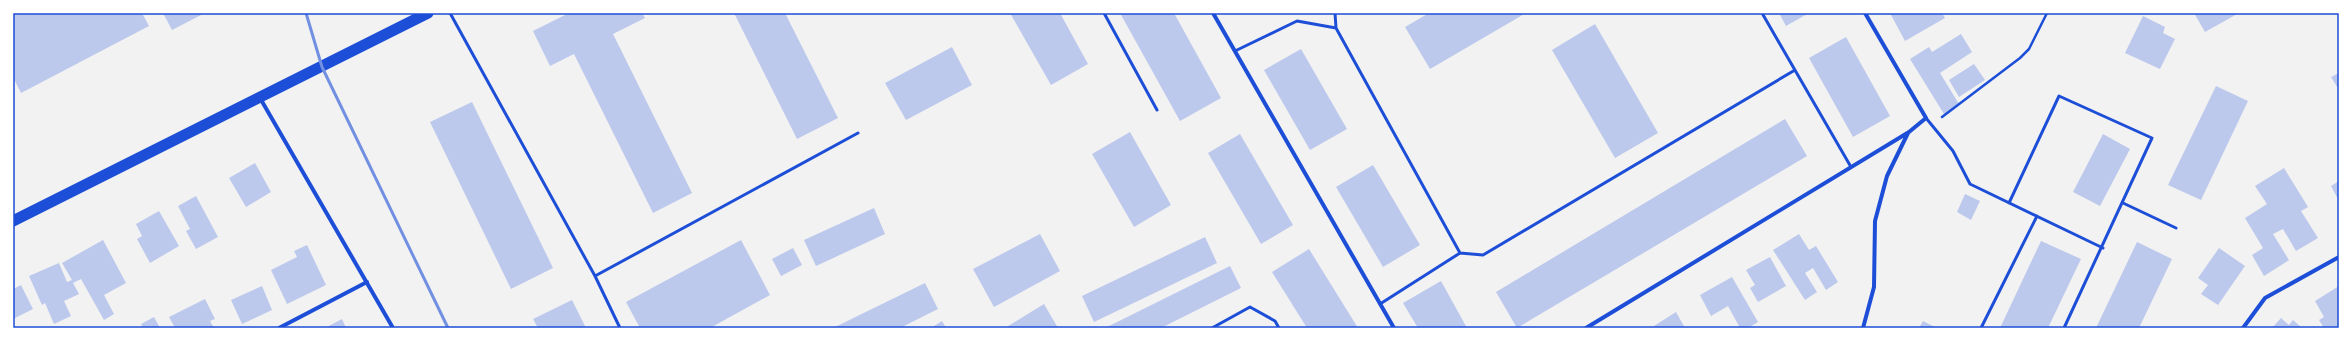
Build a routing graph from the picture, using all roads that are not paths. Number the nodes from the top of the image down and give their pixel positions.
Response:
1 (450, 13) edge
2 (1104, 13) edge
3 (1213, 13) edge
4 (1335, 13) edge
5 (1762, 13) edge
6 (1865, 13) edge
7 (423, 14) edge
8 (1336, 28) junction
9 (1235, 51) junction
10 (1795, 70) junction
11 (260, 98) junction
12 (1157, 110) dead end
13 (1926, 118) junction
14 (1909, 132) junction
15 (858, 133) dead end
16 (1851, 167) junction
17 (2009, 203) junction
18 (2123, 203) junction
19 (2037, 216) junction
20 (13, 220) edge
21 (2176, 228) dead end
22 (2103, 248) junction
23 (1460, 253) junction
24 (2339, 257) edge
25 (595, 276) junction
26 (367, 282) junction
27 (1380, 304) junction
28 (279, 328) edge
29 (393, 328) edge
30 (620, 328) edge
31 (1212, 328) edge
32 (1279, 328) edge
33 (1394, 328) edge
34 (1586, 328) edge
35 (1863, 328) edge
36 (1981, 328) edge
37 (2064, 328) edge
38 (2243, 328) edge

1 - 25 lane
2 - 12 lane
3 - 9 street
4 - 8 lane
5 - 10 lane
6 - 13 street
7 - 11 highway
8 - 9 lane
8 - 23 lane
9 - 27 street
10 - 16 lane
10 - 23 lane
11 - 20 highway
11 - 26 street
13 - 14 street
13 - 17 lane
14 - 16 street
14 - 35 street
15 - 25 lane
16 - 34 street
17 - 18 lane
17 - 19 lane
18 - 21 lane
18 - 22 lane
19 - 22 lane
19 - 36 lane
22 - 37 lane
23 - 27 lane
24 - 38 street
25 - 30 lane
26 - 28 street
26 - 29 street
27 - 33 street
31 - 32 lane

